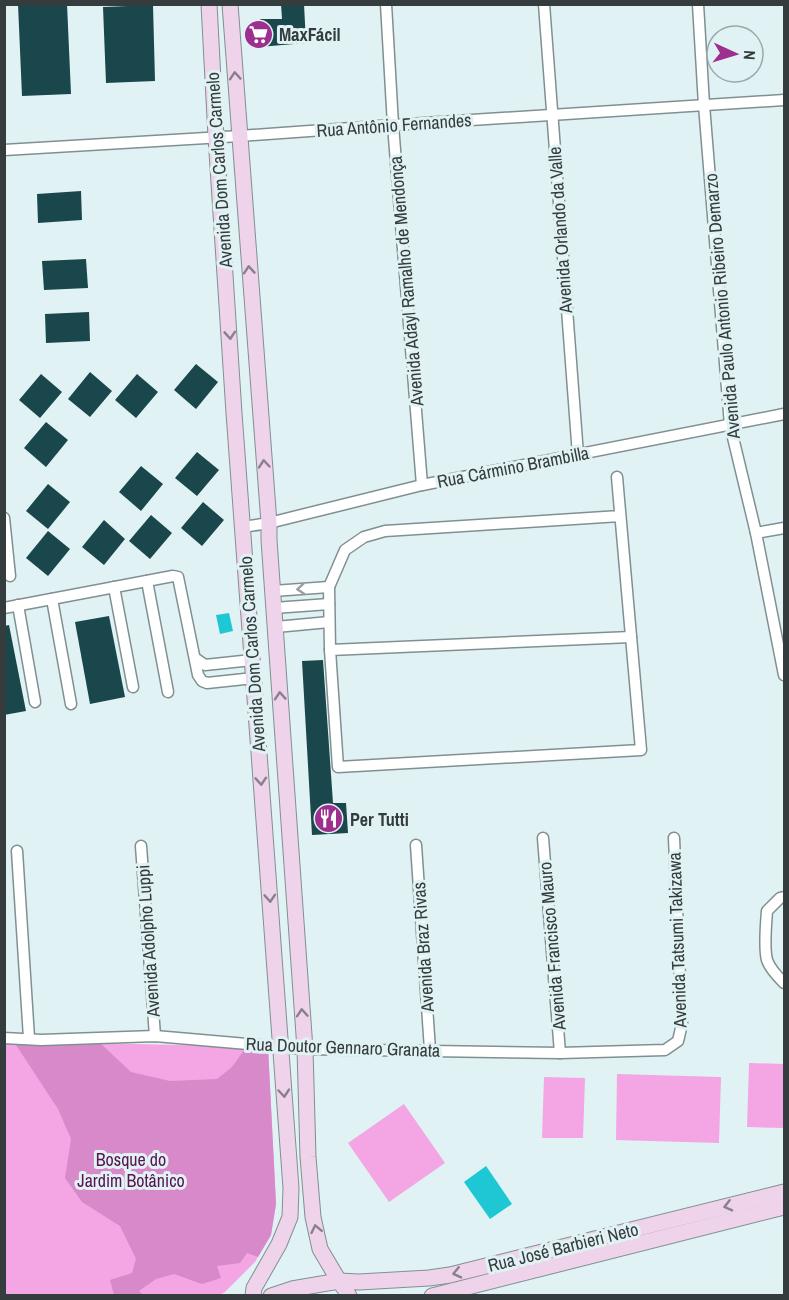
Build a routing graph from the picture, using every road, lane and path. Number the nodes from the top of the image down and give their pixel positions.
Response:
1 (209, 4) edge
2 (230, 4) edge
3 (386, 4) edge
4 (544, 4) edge
5 (698, 4) edge
6 (784, 100) edge
7 (704, 105) junction
8 (551, 115) junction
9 (393, 124) junction
10 (240, 136) junction
11 (216, 137) junction
12 (4, 150) edge
13 (252, 308) junction
14 (228, 311) junction
15 (784, 414) edge
16 (730, 425) junction
17 (578, 455) junction
18 (617, 477) dead end
19 (422, 485) junction
20 (620, 516) junction
21 (4, 518) edge
22 (269, 523) junction
23 (243, 527) junction
24 (784, 528) edge
25 (756, 533) junction
26 (5, 540) edge
27 (10, 576) dead end
28 (147, 581) junction
29 (329, 586) junction
30 (114, 587) junction
31 (273, 591) junction
32 (52, 599) junction
33 (329, 604) junction
34 (18, 605) junction
35 (4, 608) edge
36 (274, 608) junction
37 (329, 622) junction
38 (276, 627) junction
39 (631, 637) junction
40 (330, 650) junction
41 (195, 658) junction
42 (252, 660) junction
43 (784, 675) edge
44 (254, 678) junction
45 (133, 687) dead end
46 (168, 692) dead end
47 (35, 702) dead end
48 (71, 704) dead end
49 (290, 838) junction
50 (543, 838) dead end
51 (674, 838) dead end
52 (266, 840) junction
53 (416, 845) dead end
54 (141, 846) dead end
55 (17, 851) dead end
56 (784, 897) edge
57 (784, 983) edge
58 (155, 1036) junction
59 (4, 1038) edge
60 (29, 1038) junction
61 (678, 1041) joint
62 (280, 1047) junction
63 (305, 1049) junction
64 (430, 1050) junction
65 (560, 1053) junction
66 (784, 1192) edge
67 (784, 1208) edge
68 (339, 1281) junction
69 (253, 1296) edge
70 (271, 1296) edge
71 (348, 1296) edge
72 (432, 1296) edge

1 - 11 street, Avenida Dom Carlos Carmelo
10 -> 2 street, Avenida Dom Carlos Carmelo
3 - 9 street, Avenida Adayl Ramalho de Mendonça
4 - 8 street, Avenida Orlando da Valle
5 - 7 street, Avenida Paulo Antonio Ribeiro Demarzo
6 - 7 street, Rua Antônio Fernandes
7 - 8 street, Rua Antônio Fernandes
7 - 16 street, Avenida Paulo Antonio Ribeiro Demarzo
8 - 9 street, Rua Antônio Fernandes
8 - 17 street, Avenida Orlando da Valle
9 - 10 street, Rua Antônio Fernandes
9 - 19 street, Avenida Adayl Ramalho de Mendonça
10 - 11 street, Rua Antônio Fernandes
13 -> 10 street, Avenida Dom Carlos Carmelo
11 - 12 street, Rua Antônio Fernandes
11 - 14 street, Avenida Dom Carlos Carmelo
13 - 14 street
22 -> 13 street, Avenida Dom Carlos Carmelo
14 -> 23 street, Avenida Dom Carlos Carmelo
15 - 16 street, Rua Cármino Brambilla
16 - 17 street, Rua Cármino Brambilla
16 - 25 street, Avenida Paulo Antonio Ribeiro Demarzo
17 - 19 street, Rua Cármino Brambilla
18 - 20 street
19 - 22 street, Rua Cármino Brambilla
20 - 29 street
20 - 39 street
21 - 26 street
22 - 23 street, Rua Cármino Brambilla
22 - 31 street, Avenida Dom Carlos Carmelo
23 - 42 street, Avenida Dom Carlos Carmelo
24 - 25 street
25 - 43 street, Avenida Paulo Antonio Ribeiro Demarzo
26 - 27 street
28 - 30 street
28 - 41 street
28 - 46 street
29 -> 31 street
29 - 33 street
30 - 32 street
30 - 45 street
31 - 36 street, Avenida Dom Carlos Carmelo
32 - 34 street
32 - 48 street
33 - 36 street
33 - 37 street
34 - 35 street
34 - 47 street
36 - 38 street, Avenida Dom Carlos Carmelo
37 - 38 street
37 - 40 street
49 -> 38 street, Avenida Dom Carlos Carmelo
39 - 40 street
39 - 40 street
41 - 42 street
41 - 44 street
42 - 44 street, Avenida Dom Carlos Carmelo
44 -> 52 street, Avenida Dom Carlos Carmelo
49 - 52 street
63 -> 49 street, Avenida Dom Carlos Carmelo
50 - 65 street, Avenida Francisco Mauro
51 - 61 street, Avenida Tatsumi Takizawa
52 -> 62 street, Avenida Dom Carlos Carmelo
53 - 64 street, Avenida Braz Rivas
54 - 58 street, Avenida Adolpho Luppi
55 - 60 street
56 - 57 street
58 - 60 street, Rua Doutor Gennaro Granata
58 - 62 street, Rua Doutor Gennaro Granata
59 - 60 street, Rua Doutor Gennaro Granata
61 - 65 street, Rua Doutor Gennaro Granata
62 - 63 street, Rua Doutor Gennaro Granata
62 -> 69 street, Avenida Dom Carlos Carmelo
63 - 64 street, Rua Doutor Gennaro Granata
68 -> 63 street, Avenida Dom Carlos Carmelo
64 - 65 street, Rua Doutor Gennaro Granata
66 -> 68 street, Rua José Barbieri Neto
67 - 72 street, Rua José Barbieri Neto
68 - 70 street, Rua José Barbieri Neto
68 - 71 street, Avenida Dom Carlos Carmelo

